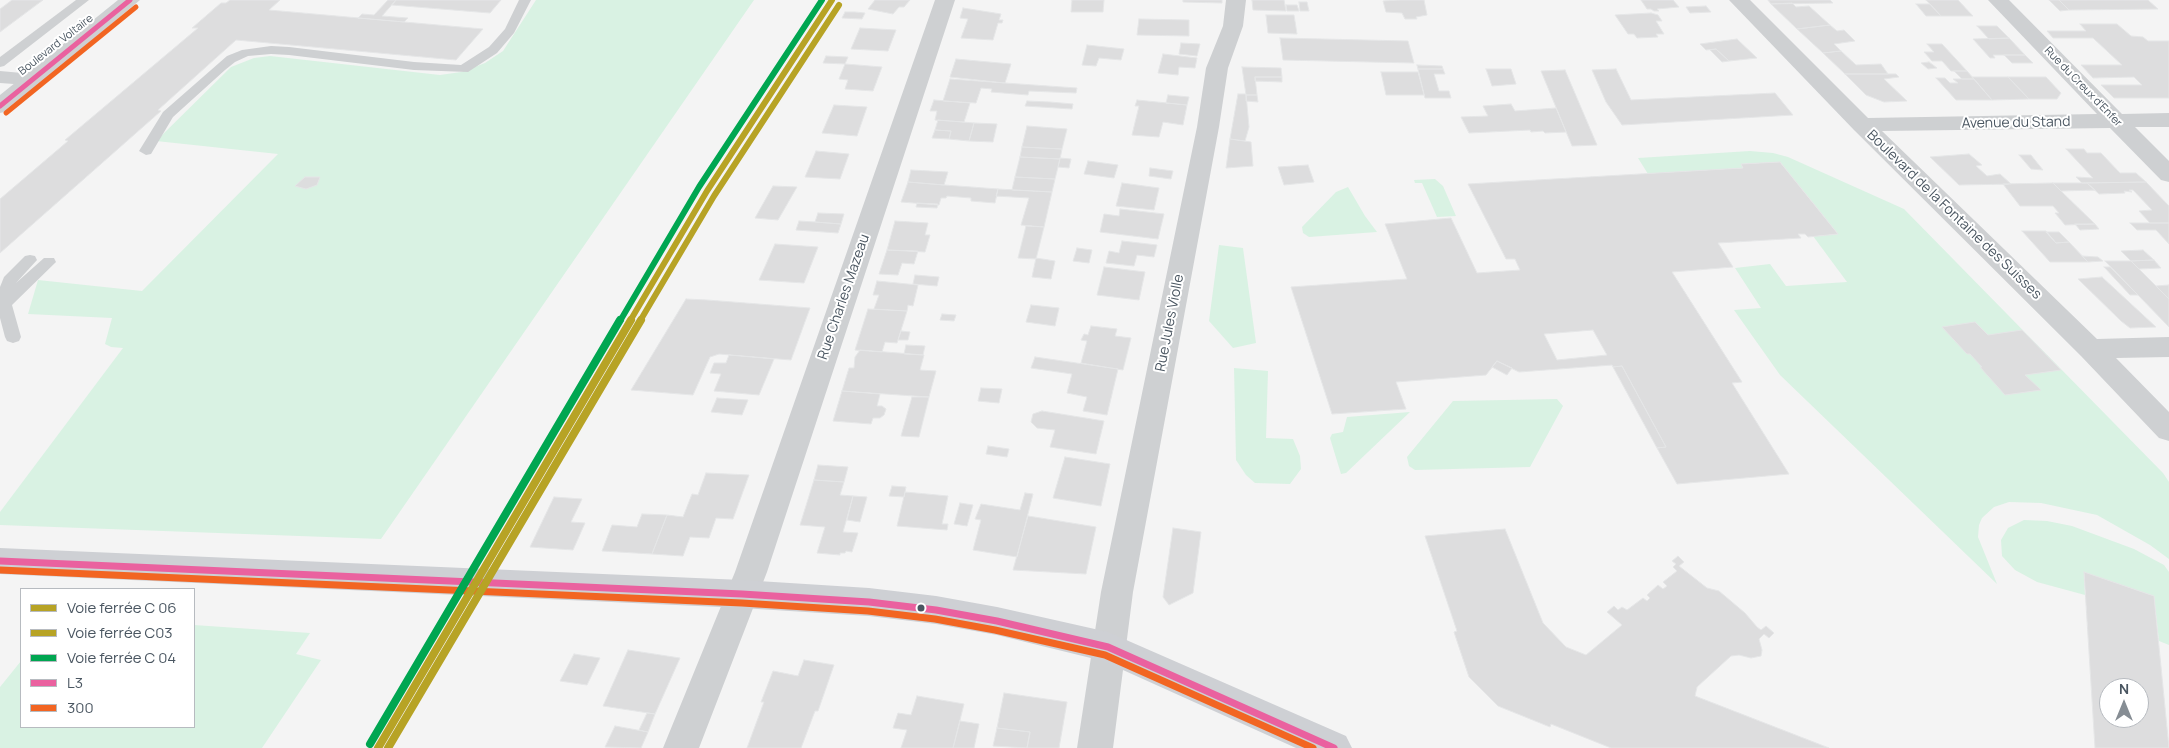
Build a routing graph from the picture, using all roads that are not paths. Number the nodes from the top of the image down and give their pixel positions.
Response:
1 (83, 0) edge
2 (113, 0) edge
3 (130, 0) edge
4 (525, 0) edge
5 (945, 0) edge
6 (1236, 0) edge
7 (1739, 0) edge
8 (1998, 0) edge
9 (4, 77) edge
10 (0, 106) edge
11 (2169, 120) edge
12 (2116, 121) junction
13 (1862, 125) junction
14 (146, 151) dead end
15 (2169, 175) edge
16 (30, 260) dead end
17 (49, 262) dead end
18 (2, 304) edge
19 (13, 337) dead end
20 (2169, 348) edge
21 (2090, 349) junction
22 (2169, 430) edge
23 (0, 561) edge
24 (742, 594) junction
25 (1108, 647) junction
26 (681, 748) edge
27 (1095, 748) edge
28 (1334, 748) edge

1 - 9 lane, Boulevard Voltaire
2 - 9 street, Boulevard Voltaire
3 - 10 street, Boulevard Voltaire
4 - 14 lane
5 - 24 street, Rue Charles Mazeau
6 - 25 street, Rue Jules Violle
7 - 13 street, Boulevard de la Fontaine des Suisses
8 - 12 street, Rue du Creux d'Enfer
11 - 12 street, Avenue du Stand
12 - 13 street, Avenue du Stand
12 - 15 street, Rue du Creux d'Enfer
13 - 21 street, Boulevard de la Fontaine des Suisses
16 - 18 lane
17 - 18 lane
18 - 19 lane
20 - 21 street
21 - 22 street, Boulevard de la Fontaine des Suisses
23 - 24 main road
24 - 25 main road
24 - 26 street, Rue Charles Mazeau
25 - 27 street, Rue Jules Violle
25 - 28 main road

